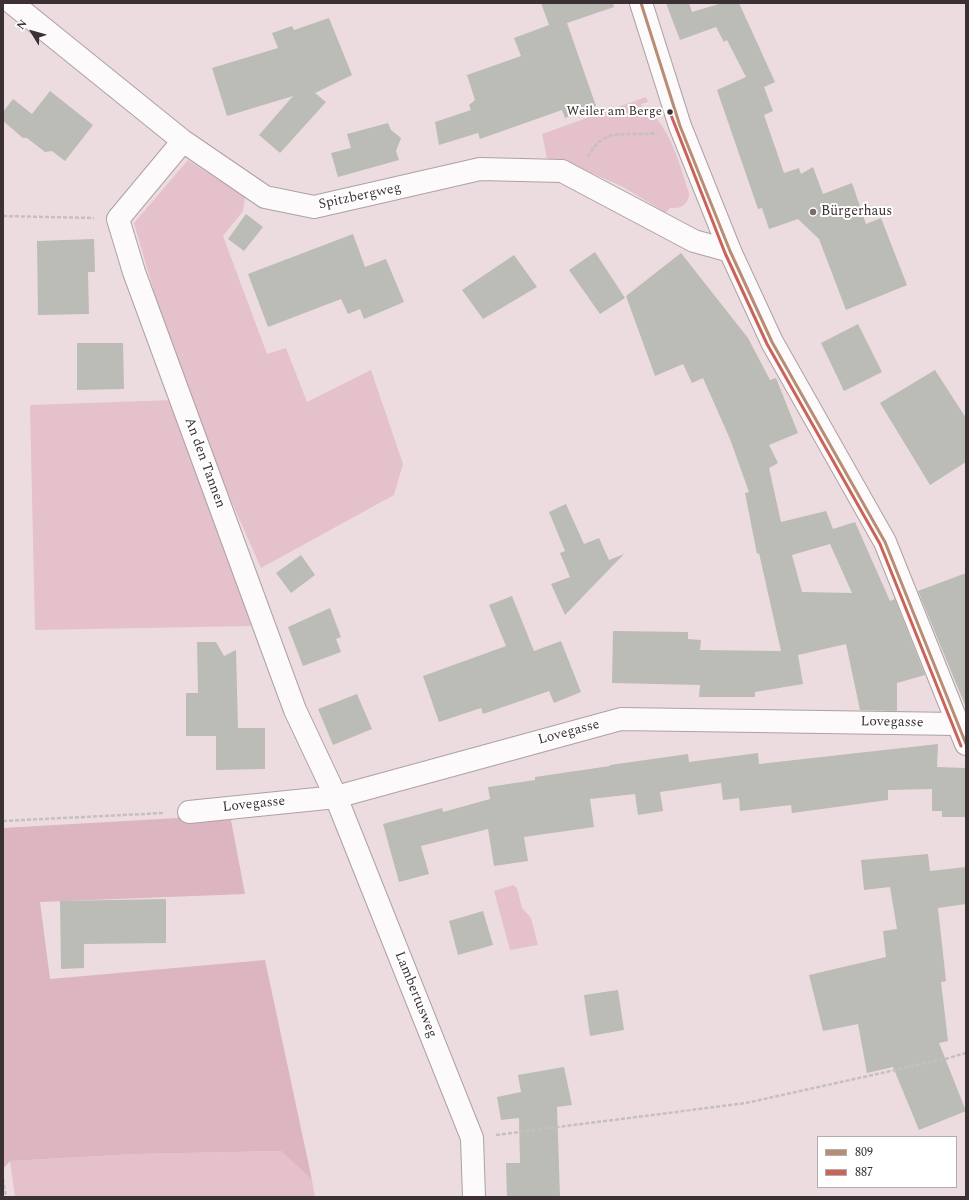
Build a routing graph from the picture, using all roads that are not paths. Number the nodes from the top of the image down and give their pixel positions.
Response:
1 (12, 3) edge
2 (640, 3) edge
3 (183, 141) junction
4 (730, 251) junction
5 (958, 724) junction
6 (966, 744) edge
7 (336, 797) junction
8 (189, 812) road end
9 (474, 1197) edge

1 - 3 street, Spitzbergweg
2 - 4 street
3 - 4 street, Spitzbergweg
3 - 7 street, An den Tannen
4 - 5 street
5 - 6 street
5 - 7 street, Lovegasse
7 - 8 street, Lovegasse
7 - 9 street, Lambertusweg

